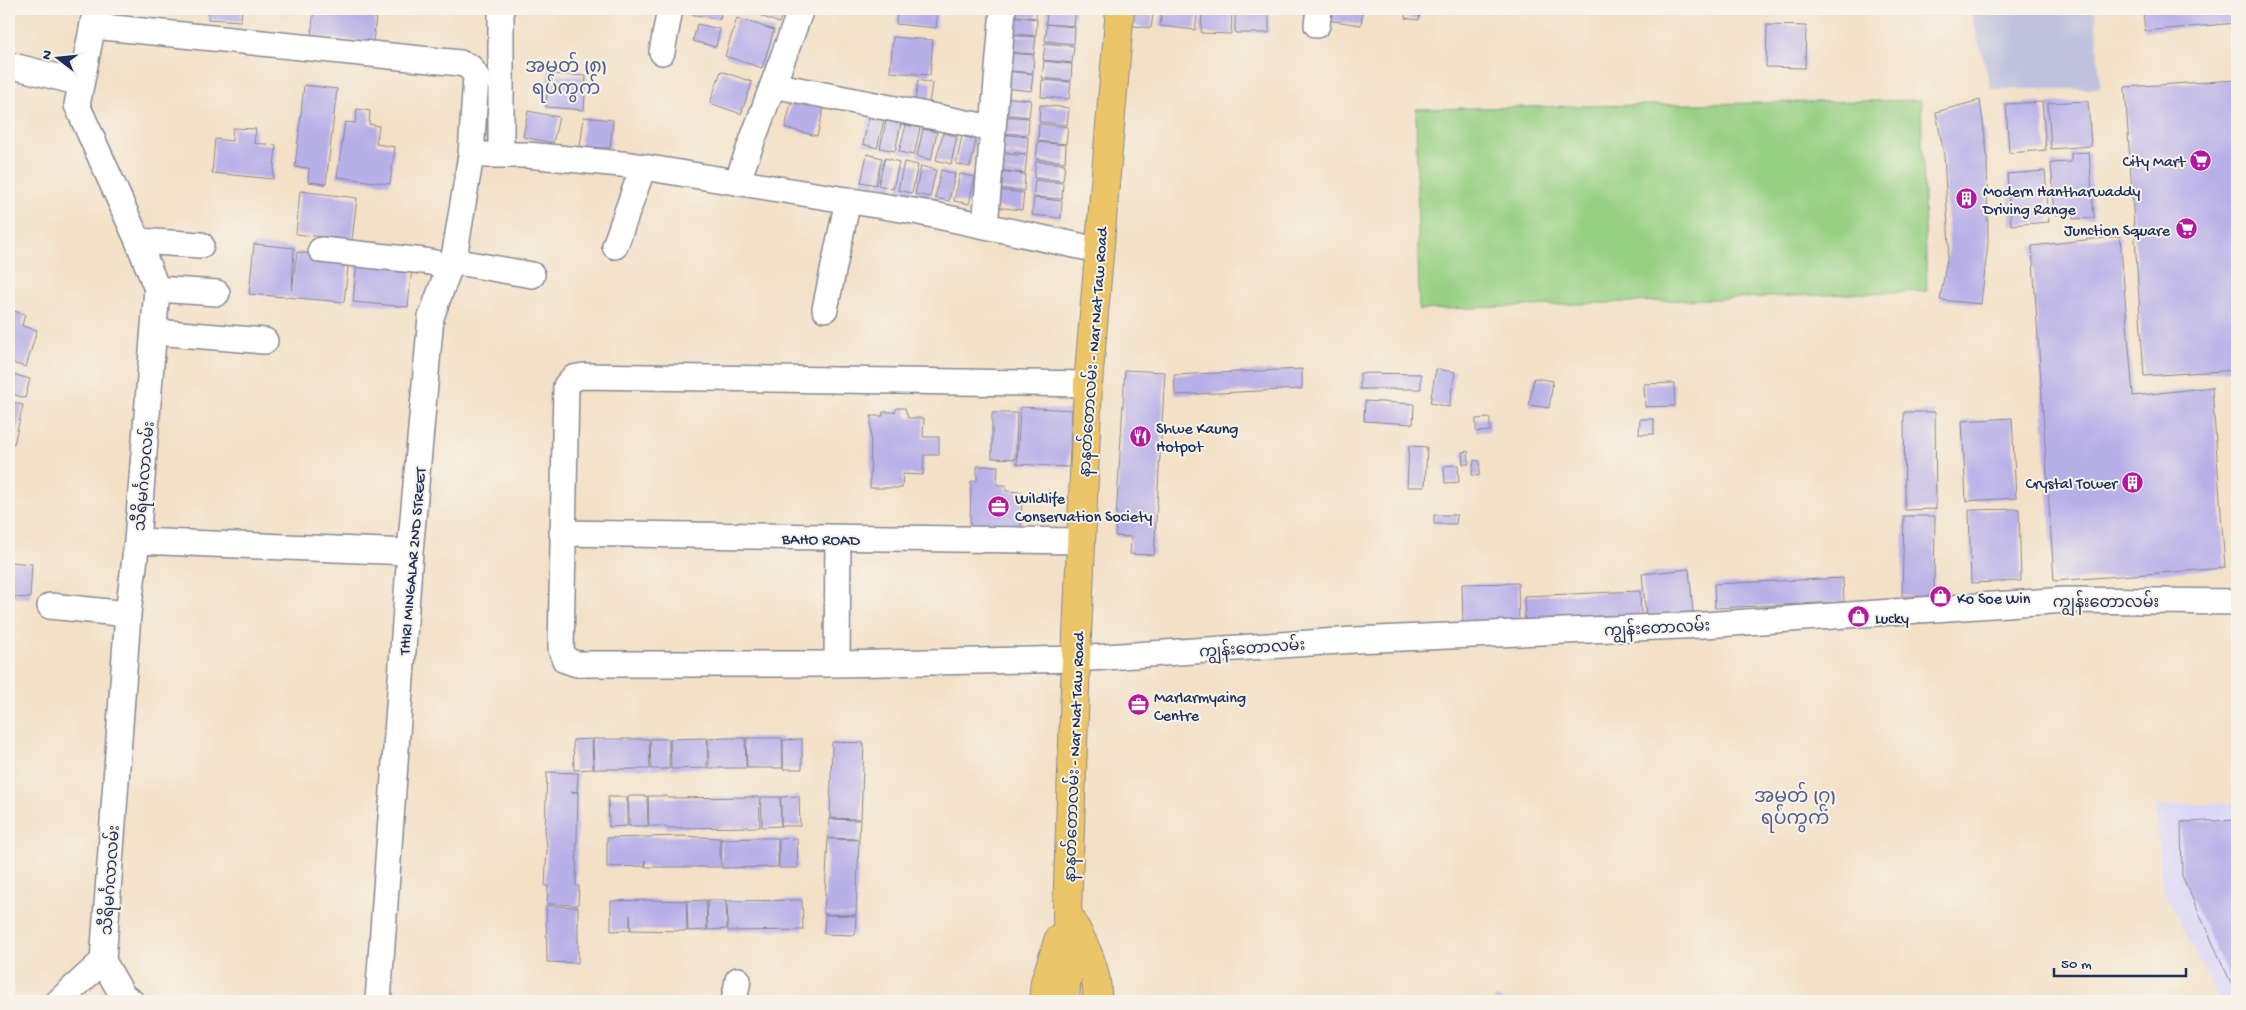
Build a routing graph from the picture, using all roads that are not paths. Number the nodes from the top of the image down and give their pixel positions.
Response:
1 (501, 9) edge
2 (670, 9) edge
3 (801, 9) edge
4 (1003, 9) edge
5 (1120, 9) edge
6 (94, 17) edge
7 (662, 52) dead end
8 (9, 65) edge
9 (81, 83) junction
10 (773, 85) junction
11 (992, 128) junction
12 (501, 154) junction
13 (471, 155) junction
14 (643, 167) junction
15 (737, 182) junction
16 (848, 200) junction
17 (985, 226) junction
18 (138, 241) junction
19 (201, 245) dead end
20 (615, 246) dead end
21 (321, 250) dead end
22 (1098, 250) junction
23 (450, 266) junction
24 (532, 275) dead end
25 (157, 289) junction
26 (217, 293) dead end
27 (825, 309) dead end
28 (155, 332) junction
29 (265, 341) dead end
30 (1088, 384) junction
31 (562, 534) junction
32 (838, 538) junction
33 (137, 541) junction
34 (1081, 541) junction
35 (410, 552) junction
36 (2237, 602) edge
37 (50, 606) dead end
38 (128, 614) junction
39 (1076, 659) junction
40 (837, 664) junction
41 (1067, 912) junction
42 (104, 961) junction
43 (59, 1001) edge
44 (131, 1001) edge
45 (378, 1001) edge
46 (1043, 1001) edge
47 (1065, 1001) edge
48 (1097, 1001) edge

1 - 12 street
2 - 7 street
3 - 10 street
4 - 11 street
5 - 22 main road, နာနတ်တောလမ်း - Nar Nat Taw Road
6 - 9 street, သီရိမင်္ဂလာလမ်း
6 - 13 street, THIRI MINGALAR 2ND STREET
8 - 9 street
9 - 18 street, သီရိမင်္ဂလာလမ်း
10 - 11 street
10 - 15 street
11 - 17 street
12 - 13 street
12 - 14 street
13 - 23 street, THIRI MINGALAR 2ND STREET
14 - 15 street
14 - 20 street
15 - 16 street
16 - 17 street
16 - 27 street
17 - 22 street
18 - 19 street
18 - 25 street, သီရိမင်္ဂလာလမ်း
21 - 23 street
22 - 30 main road, နာနတ်တောလမ်း - Nar Nat Taw Road
23 - 24 street
23 - 35 street, THIRI MINGALAR 2ND STREET
25 - 26 street
25 - 28 street, သီရိမင်္ဂလာလမ်း
28 - 29 street
28 - 33 street, သီရိမင်္ဂလာလမ်း
30 - 31 street
30 - 34 main road, နာနတ်တောလမ်း - Nar Nat Taw Road
31 - 32 street, BAHO ROAD
31 - 40 street, ကျွန်းတောလမ်း
32 - 34 street, BAHO ROAD
32 - 40 street
33 - 35 street
33 - 38 street, သီရိမင်္ဂလာလမ်း
34 - 39 main road, နာနတ်တောလမ်း - Nar Nat Taw Road
35 - 45 street, THIRI MINGALAR 2ND STREET
36 - 39 street, ကျွန်းတောလမ်း
37 - 38 street
38 - 42 street, သီရိမင်္ဂလာလမ်း
39 - 40 street, ကျွန်းတောလမ်း
39 - 41 main road, နာနတ်တောလမ်း - Nar Nat Taw Road
41 - 46 main road
41 - 47 main road, နာနတ်တောလမ်း - Nar Nat Taw Road
41 - 48 main road
42 - 43 street
42 - 44 street

